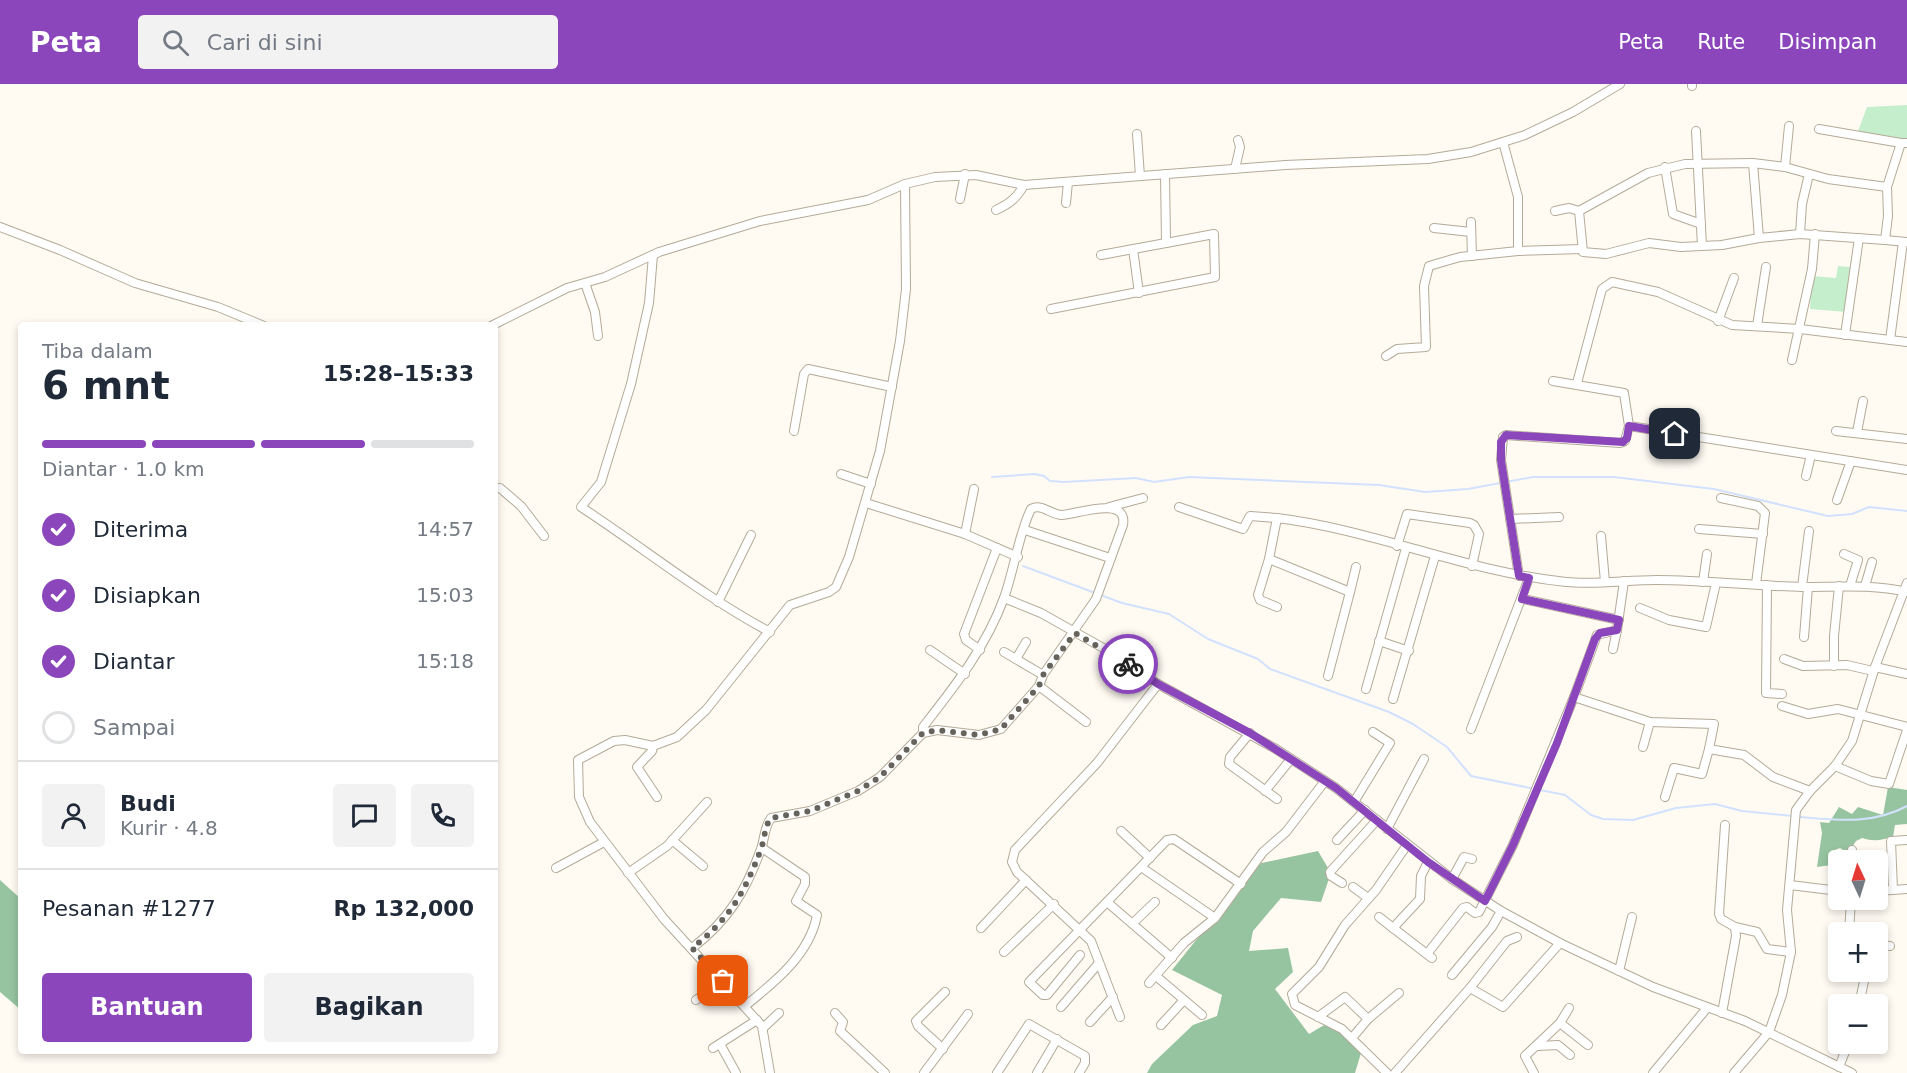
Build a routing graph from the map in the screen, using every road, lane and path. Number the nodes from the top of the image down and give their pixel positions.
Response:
1 (1620, 84) edge
2 (1789, 126) dead end
3 (1819, 129) dead end
4 (1696, 131) dead end
5 (1137, 134) dead end
6 (1238, 140) dead end
7 (1503, 142) junction
8 (1904, 143) edge
9 (1697, 163) junction
10 (1753, 163) junction
11 (1665, 167) junction
12 (1785, 167) junction
13 (1235, 169) junction
14 (965, 174) junction
15 (1165, 174) junction
16 (1809, 174) junction
17 (1140, 176) junction
18 (1068, 182) junction
19 (905, 184) junction
20 (1024, 185) junction
21 (1887, 186) junction
22 (960, 199) dead end
23 (1066, 203) dead end
24 (996, 210) dead end
25 (1555, 211) dead end
26 (1579, 211) junction
27 (1471, 222) dead end
28 (1701, 224) junction
29 (0, 227) edge
30 (1434, 228) dead end
31 (1471, 231) junction
32 (1800, 234) junction
33 (1815, 234) junction
34 (1759, 238) junction
35 (1859, 238) junction
36 (1885, 240) junction
37 (1905, 242) edge
38 (1166, 243) junction
39 (1702, 246) junction
40 (1133, 249) junction
41 (1582, 249) junction
42 (1518, 251) junction
43 (653, 255) junction
44 (1101, 255) dead end
45 (1472, 256) junction
46 (1766, 267) dead end
47 (1734, 278) dead end
48 (585, 283) junction
49 (1139, 293) junction
50 (1051, 309) dead end
51 (1718, 321) junction
52 (254, 322) edge
53 (498, 322) edge
54 (1757, 326) junction
55 (1800, 329) junction
56 (1845, 335) junction
57 (598, 336) dead end
58 (1890, 340) junction
59 (1907, 342) edge
60 (1386, 356) dead end
61 (1792, 360) dead end
62 (1553, 381) dead end
63 (1577, 383) junction
64 (892, 387) junction
65 (1863, 400) dead end
66 (1629, 426) junction
67 (1836, 430) dead end
68 (794, 431) dead end
69 (1857, 432) junction
70 (1907, 439) edge
71 (1811, 455) junction
72 (1851, 461) junction
73 (1907, 470) edge
74 (841, 474) dead end
75 (1806, 476) dead end
76 (871, 484) junction
77 (501, 488) dead end
78 (974, 489) dead end
79 (1143, 498) dead end
80 (1721, 498) dead end
81 (1837, 500) dead end
82 (866, 503) junction
83 (1179, 507) dead end
84 (1108, 508) junction
85 (1559, 517) dead end
86 (1277, 518) junction
87 (1510, 519) junction
88 (1699, 529) dead end
89 (1025, 530) junction
90 (1809, 531) dead end
91 (965, 534) junction
92 (1763, 534) junction
93 (751, 535) dead end
94 (544, 536) dead end
95 (1601, 536) dead end
96 (1402, 547) junction
97 (997, 548) junction
98 (1707, 554) dead end
99 (1844, 554) dead end
100 (1435, 556) junction
101 (1018, 557) junction
102 (1110, 558) junction
103 (1269, 559) junction
104 (1872, 562) dead end
105 (1472, 566) junction
106 (1356, 567) dead end
107 (1519, 576) junction
108 (1529, 578) junction
109 (1624, 581) junction
110 (1605, 582) junction
111 (1703, 582) junction
112 (1716, 583) junction
113 (1756, 584) junction
114 (1767, 585) junction
115 (1805, 586) junction
116 (1839, 586) junction
117 (1850, 586) junction
118 (1865, 586) junction
119 (1906, 589) edge
120 (1350, 592) junction
121 (1004, 598) junction
122 (1522, 599) junction
123 (718, 602) junction
124 (1277, 608) dead end
125 (1640, 608) dead end
126 (1619, 620) junction
127 (1617, 630) junction
128 (770, 632) junction
129 (1075, 633) junction
130 (1804, 637) dead end
131 (1379, 641) junction
132 (1026, 642) dead end
133 (1613, 648) dead end
134 (930, 650) dead end
135 (980, 650) junction
136 (1409, 651) junction
137 (1004, 652) dead end
138 (1016, 659) junction
139 (1784, 659) dead end
140 (1834, 666) junction
141 (1874, 669) junction
142 (965, 674) junction
143 (1907, 674) edge
144 (1043, 675) junction
145 (1328, 676) dead end
146 (1158, 684) junction
147 (1039, 686) junction
148 (1366, 689) dead end
149 (1782, 694) dead end
150 (1574, 697) junction
151 (1393, 699) dead end
152 (1782, 706) dead end
153 (1861, 715) junction
154 (1086, 722) dead end
155 (1650, 722) junction
156 (1907, 728) edge
157 (1471, 729) dead end
158 (1373, 732) dead end
159 (923, 733) junction
160 (1250, 733) junction
161 (653, 746) junction
162 (1643, 747) dead end
163 (1709, 750) junction
164 (1291, 759) junction
165 (1424, 759) dead end
166 (1836, 766) junction
167 (1325, 781) junction
168 (1265, 791) junction
169 (1810, 791) junction
170 (657, 797) dead end
171 (1665, 797) dead end
172 (1277, 799) dead end
173 (707, 802) dead end
174 (1354, 802) junction
175 (1365, 810) junction
176 (1377, 820) junction
177 (1725, 825) dead end
178 (1387, 829) junction
179 (1121, 831) dead end
180 (672, 840) junction
181 (1337, 840) dead end
182 (1907, 840) edge
183 (604, 842) junction
184 (1407, 845) junction
185 (762, 848) junction
186 (1150, 858) junction
187 (1472, 859) dead end
188 (1428, 862) junction
189 (703, 866) dead end
190 (1141, 867) junction
191 (556, 868) dead end
192 (628, 873) junction
193 (1452, 879) junction
194 (1026, 880) junction
195 (1342, 883) dead end
196 (1241, 884) junction
197 (1790, 885) junction
198 (1353, 887) dead end
199 (1907, 889) edge
200 (1828, 890) edge
201 (1888, 890) edge
202 (1893, 890) junction
203 (1368, 898) junction
204 (1485, 901) junction
205 (1107, 902) junction
206 (1155, 902) dead end
207 (1054, 904) junction
208 (1501, 911) junction
209 (1379, 917) dead end
210 (1632, 917) dead end
211 (1215, 918) junction
212 (1133, 923) junction
213 (1735, 927) junction
214 (981, 928) dead end
215 (1080, 928) junction
216 (1393, 928) junction
217 (1517, 937) dead end
218 (1560, 943) junction
219 (692, 948) junction
220 (1004, 952) dead end
221 (1791, 952) junction
222 (1080, 955) dead end
223 (1172, 958) junction
224 (1099, 963) junction
225 (1619, 971) junction
226 (1452, 975) dead end
227 (1156, 976) junction
228 (723, 981) junction
229 (1149, 983) dead end
230 (1470, 988) junction
231 (945, 992) dead end
232 (1399, 993) dead end
233 (1113, 997) junction
234 (696, 1000) dead end
235 (1183, 1001) junction
236 (745, 1006) junction
237 (1061, 1007) dead end
238 (1569, 1008) dead end
239 (1707, 1008) junction
240 (835, 1012) dead end
241 (779, 1013) dead end
242 (1722, 1013) junction
243 (968, 1014) dead end
244 (1202, 1015) dead end
245 (1120, 1017) dead end
246 (1318, 1017) junction
247 (1368, 1019) junction
248 (757, 1020) junction
249 (1090, 1022) dead end
250 (1560, 1023) junction
251 (1161, 1024) dead end
252 (763, 1028) junction
253 (1769, 1032) junction
254 (1352, 1038) junction
255 (1057, 1039) junction
256 (1588, 1045) dead end
257 (1538, 1046) junction
258 (943, 1049) junction
259 (1844, 1054) edge
260 (1570, 1055) dead end
261 (1839, 1067) junction
262 (1736, 1072) edge
263 (736, 1073) edge
264 (771, 1073) edge
265 (885, 1073) edge
266 (924, 1073) edge
267 (997, 1073) edge
268 (1036, 1073) edge
269 (1079, 1073) edge
270 (1387, 1073) edge
271 (1395, 1073) edge
272 (1534, 1073) edge
273 (1653, 1073) edge
274 (1852, 1073) edge

1 - 7 street
2 - 12 street
3 - 8 street
4 - 9 street
5 - 17 street
6 - 13 street
7 - 13 street
7 - 42 street
8 - 21 street
9 - 10 street
9 - 11 street
9 - 28 street
10 - 12 street
10 - 34 street
11 - 26 street
11 - 28 street
12 - 16 street
13 - 15 street
14 - 19 street
14 - 20 street
14 - 22 street
15 - 17 street
15 - 38 street
16 - 21 street
16 - 32 street
17 - 18 street
18 - 20 street
18 - 23 street
19 - 43 street
19 - 64 street
20 - 24 street
21 - 36 street
25 - 26 street
26 - 41 street
27 - 31 street
28 - 39 street
29 - 52 street
30 - 31 street
31 - 45 street
32 - 33 street
32 - 34 street
33 - 35 street
33 - 55 street
34 - 39 street
35 - 36 street
35 - 56 street
36 - 37 street
37 - 58 street
38 - 40 street
38 - 49 street
39 - 41 street
40 - 44 street
40 - 49 street
41 - 42 street
42 - 45 street
43 - 48 street
43 - 123 street
45 - 60 street
46 - 54 street
47 - 51 street
48 - 53 street
48 - 57 street
49 - 50 street
51 - 54 street
51 - 63 street
54 - 55 street
55 - 56 street
55 - 61 street
56 - 58 street
58 - 59 street
62 - 63 street
63 - 66 street
64 - 68 street
64 - 76 street
65 - 69 street
66 - 71 street
66 - 87 street
67 - 69 street
69 - 70 street
71 - 72 street
71 - 75 street
72 - 73 street
72 - 81 street
74 - 76 street
76 - 82 street
77 - 94 street
78 - 91 street
79 - 84 street
80 - 92 street
82 - 91 street
82 - 128 street
83 - 86 street
84 - 89 street
84 - 102 street
85 - 87 street
86 - 96 street
86 - 103 street
87 - 107 street
88 - 92 street
89 - 101 street
89 - 102 street
90 - 115 street
91 - 97 street
92 - 113 street
93 - 123 street
95 - 110 street
96 - 100 street
96 - 105 street
96 - 131 street
97 - 101 street
97 - 135 street
98 - 111 street
99 - 117 street
100 - 105 street
100 - 136 street
101 - 121 street
102 - 129 street
103 - 120 street
103 - 124 street
104 - 118 street
105 - 107 street
106 - 120 street
107 - 108 street
108 - 110 street
108 - 122 street
109 - 110 street
109 - 111 street
109 - 126 street
111 - 112 street
112 - 113 street
112 - 125 street
113 - 114 street
114 - 115 street
114 - 149 street
115 - 116 street
115 - 130 street
116 - 117 street
116 - 140 street
117 - 118 street
118 - 119 street
119 - 141 street
120 - 145 street
121 - 129 street
121 - 135 street
122 - 126 street
122 - 157 street
123 - 128 street
126 - 127 street
127 - 133 street
127 - 150 street
128 - 161 street
129 - 144 street
129 - 146 street
131 - 136 street
131 - 148 street
132 - 138 street
134 - 142 street
135 - 142 street
136 - 151 street
137 - 138 street
138 - 144 street
139 - 140 street
140 - 141 street
141 - 143 street
141 - 153 street
142 - 159 street
144 - 147 street
146 - 160 street
146 - 194 street
147 - 154 street
147 - 159 street
150 - 155 street
150 - 204 street
152 - 153 street
153 - 156 street
153 - 166 street
155 - 162 street
155 - 163 street
156 - 166 street
158 - 174 street
159 - 185 street
160 - 164 street
160 - 168 street
161 - 170 street
161 - 183 street
163 - 169 street
163 - 171 street
164 - 167 street
164 - 168 street
165 - 178 street
166 - 169 street
167 - 174 street
167 - 196 street
168 - 172 street
169 - 197 street
173 - 180 street
174 - 175 street
175 - 176 street
175 - 181 street
176 - 178 street
176 - 195 street
177 - 213 street
178 - 184 street
179 - 186 street
180 - 189 street
180 - 192 street
182 - 202 street
183 - 191 street
183 - 192 street
184 - 188 street
184 - 203 street
185 - 219 street
185 - 236 street
186 - 190 street
186 - 196 street
187 - 193 street
188 - 193 street
188 - 216 street
190 - 205 street
190 - 211 street
192 - 219 street
193 - 204 street
194 - 207 street
194 - 214 street
196 - 211 street
197 - 200 street
197 - 221 street
198 - 203 street
199 - 202 street
201 - 202 street
203 - 246 street
204 - 208 street
204 - 216 street
205 - 212 street
205 - 215 street
206 - 212 street
207 - 215 street
207 - 220 street
208 - 218 street
208 - 226 street
209 - 216 street
210 - 225 street
211 - 223 street
212 - 223 street
213 - 221 street
213 - 242 street
215 - 222 street
215 - 224 street
217 - 230 street
218 - 225 street
218 - 230 street
219 - 228 street
221 - 253 street
223 - 227 street
224 - 233 street
224 - 237 street
225 - 239 street
227 - 229 street
227 - 235 street
228 - 234 street
228 - 236 street
230 - 271 street
231 - 258 street
232 - 247 street
233 - 245 street
233 - 249 street
235 - 244 street
235 - 251 street
236 - 248 street
238 - 250 street
239 - 242 street
239 - 273 street
240 - 265 street
241 - 252 street
242 - 253 street
243 - 258 street
246 - 247 street
246 - 254 street
247 - 254 street
248 - 252 street
248 - 263 street
250 - 256 street
250 - 257 street
252 - 264 street
253 - 261 street
253 - 262 street
254 - 270 street
255 - 267 street
255 - 268 street
255 - 269 street
257 - 260 street
257 - 272 street
258 - 266 street
259 - 261 street
261 - 274 street

